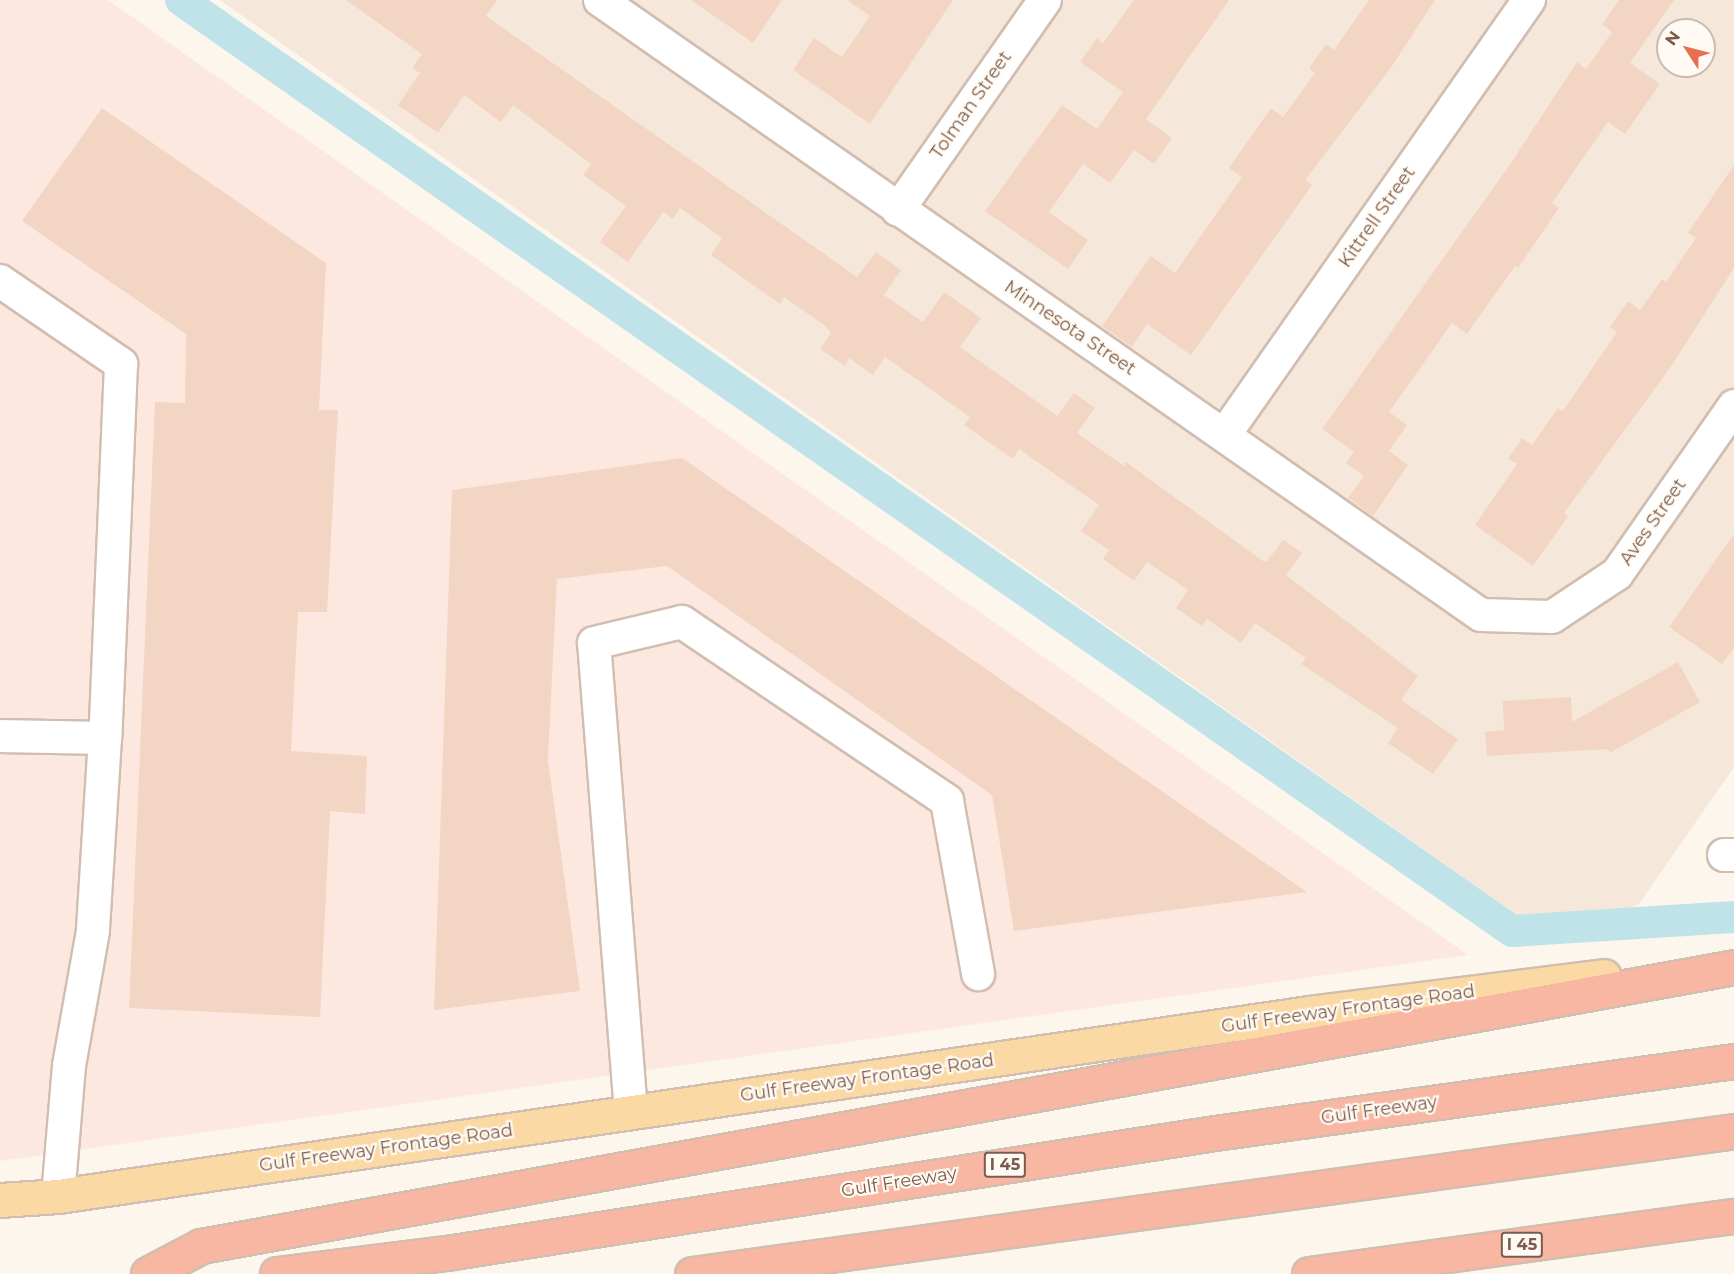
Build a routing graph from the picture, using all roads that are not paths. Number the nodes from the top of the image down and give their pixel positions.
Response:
1 (600, 0) edge
2 (1045, 0) edge
3 (1529, 0) edge
4 (897, 210) junction
5 (0, 281) edge
6 (1734, 406) edge
7 (1225, 434) junction
8 (1552, 617) joint
9 (0, 736) edge
10 (105, 738) junction
11 (1734, 960) edge
12 (1734, 967) edge
13 (978, 974) dead end
14 (1734, 1061) edge
15 (631, 1112) junction
16 (1734, 1131) edge
17 (58, 1196) junction
18 (0, 1200) edge
19 (1734, 1216) edge
20 (148, 1274) edge
21 (277, 1274) edge
22 (692, 1274) edge
23 (1309, 1274) edge

1 - 4 street, Minnesota Street
2 - 4 street, Tolman Street
3 - 7 street, Kittrell Street
4 - 7 street, Minnesota Street
5 - 10 street
6 - 8 street, Aves Street
7 - 8 street, Minnesota Street
9 - 10 street
10 - 17 street
11 - 15 main road, Gulf Freeway Frontage Road
12 - 20 highway
13 - 15 street
14 - 21 highway, Gulf Freeway / I 45
15 - 17 main road, Gulf Freeway Frontage Road
16 - 22 highway
17 - 18 main road, Gulf Freeway Frontage Road
19 - 23 highway, I 45

